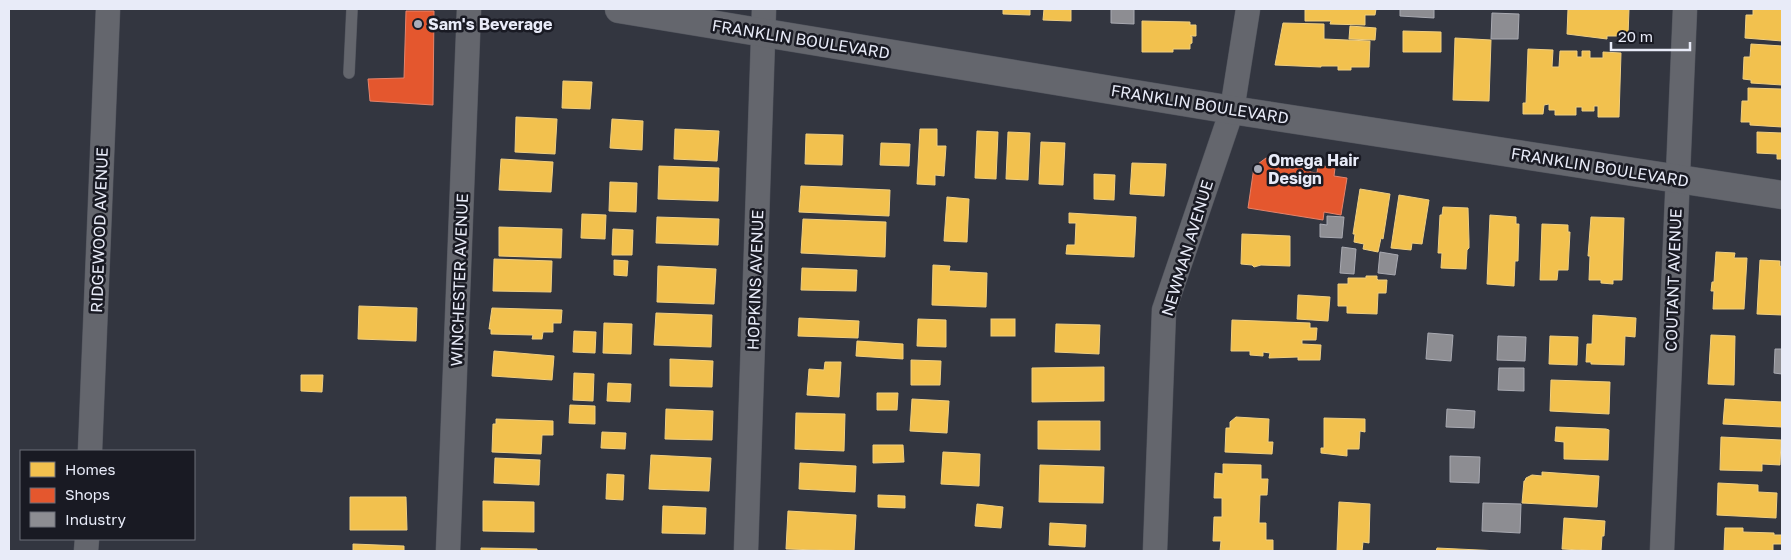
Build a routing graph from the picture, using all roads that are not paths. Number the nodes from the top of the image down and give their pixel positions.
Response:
1 (108, 9) edge
2 (352, 9) edge
3 (470, 9) edge
4 (619, 9) edge
5 (1248, 9) edge
6 (1684, 9) edge
7 (764, 21) edge
8 (349, 73) dead end
9 (1232, 110) junction
10 (1677, 179) junction
11 (1782, 194) edge
12 (90, 450) edge
13 (448, 551) edge
14 (746, 551) edge
15 (1155, 551) edge
16 (1662, 551) edge

1 - 12 street, RIDGEWOOD AVENUE
2 - 8 lane
3 - 13 street, WINCHESTER AVENUE
4 - 7 street, FRANKLIN BOULEVARD
5 - 9 street, NEWMAN AVENUE
6 - 10 street, COUTANT AVENUE
7 - 9 street, FRANKLIN BOULEVARD
7 - 14 street, HOPKINS AVENUE
9 - 10 street, FRANKLIN BOULEVARD
9 - 15 street, NEWMAN AVENUE
10 - 11 street, FRANKLIN BOULEVARD
10 - 16 street, COUTANT AVENUE

